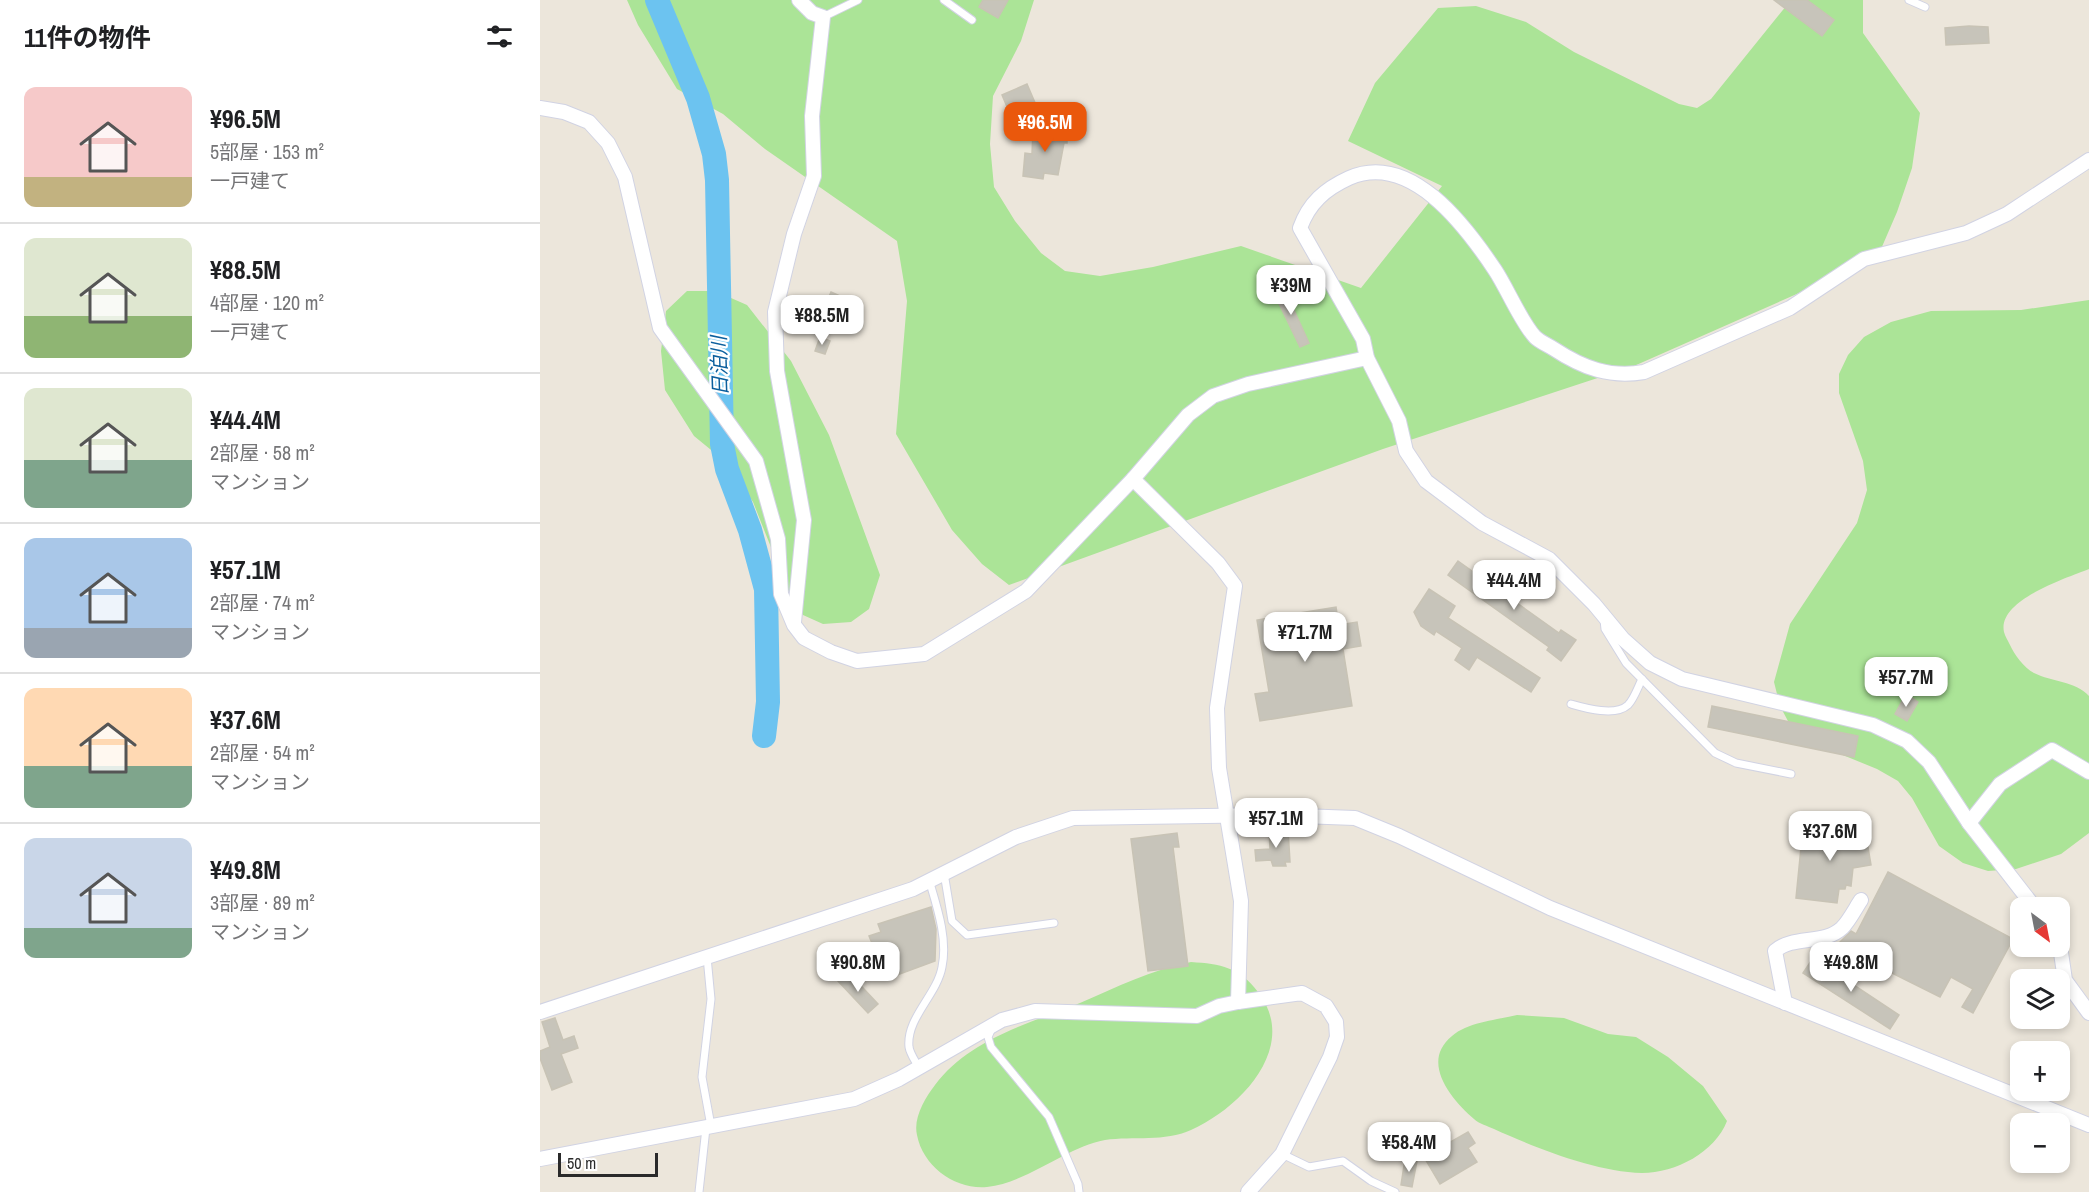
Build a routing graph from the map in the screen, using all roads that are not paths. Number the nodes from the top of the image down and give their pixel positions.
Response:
1 (799, 0) edge
2 (858, 0) edge
3 (944, 0) edge
4 (1909, 0) edge
5 (1925, 7) dead end
6 (823, 17) junction
7 (972, 20) dead end
8 (540, 108) edge
9 (2089, 160) edge
10 (1367, 358) junction
11 (1133, 479) junction
12 (1603, 615) junction
13 (794, 625) junction
14 (1642, 679) junction
15 (1570, 704) dead end
16 (2089, 772) edge
17 (1791, 774) dead end
18 (1229, 817) junction
19 (1969, 822) junction
20 (944, 873) junction
21 (929, 880) junction
22 (2027, 897) edge
23 (1861, 900) dead end
24 (1054, 923) dead end
25 (707, 957) junction
26 (2062, 957) edge
27 (1238, 1002) junction
28 (1785, 1003) junction
29 (540, 1012) edge
30 (2089, 1013) edge
31 (994, 1024) junction
32 (919, 1068) junction
33 (2089, 1125) edge
34 (709, 1127) junction
35 (1282, 1154) junction
36 (540, 1159) edge
37 (699, 1192) edge
38 (1079, 1192) edge
39 (1248, 1192) edge
40 (1395, 1192) edge

1 - 6 street
2 - 6 lane
3 - 7 lane
4 - 5 lane
6 - 13 street
8 - 13 street
9 - 10 street
10 - 11 street
10 - 12 street
11 - 13 street
11 - 18 street
12 - 14 lane
12 - 19 street
14 - 15 lane
14 - 17 lane
16 - 19 street
18 - 20 street
18 - 27 street
18 - 28 street
19 - 22 street
20 - 21 street
20 - 24 lane
21 - 25 street
21 - 32 lane
23 - 28 street
25 - 29 street
25 - 34 lane
26 - 30 street
27 - 31 street
27 - 35 street
28 - 33 street
31 - 32 street
31 - 38 lane
32 - 34 street
34 - 36 street
34 - 37 lane
35 - 39 street
35 - 40 lane

